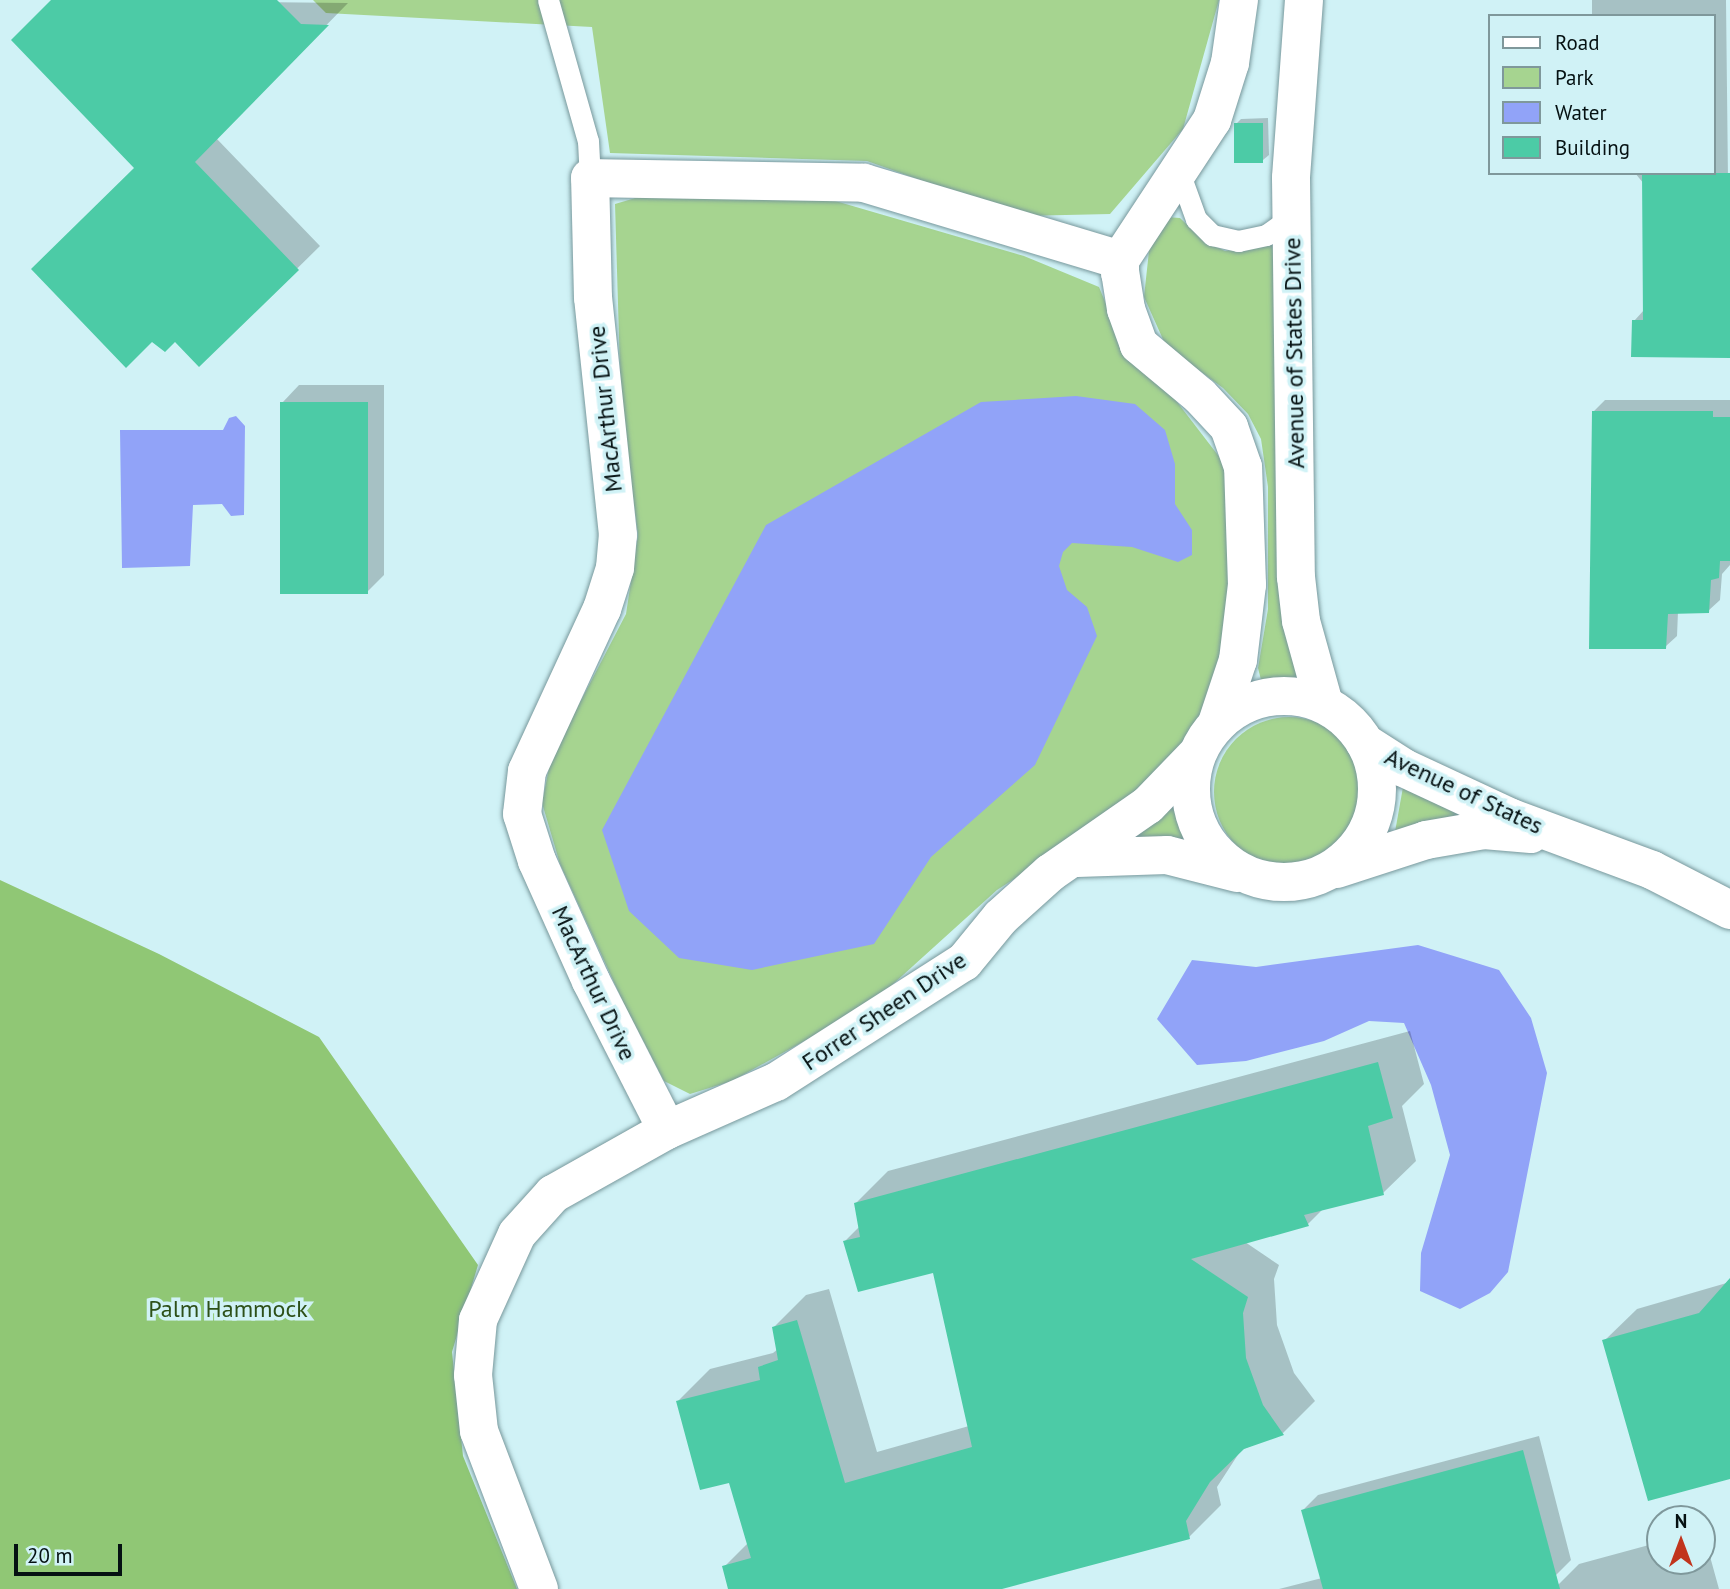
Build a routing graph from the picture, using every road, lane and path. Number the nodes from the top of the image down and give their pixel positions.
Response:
1 (548, 0) edge
2 (1239, 0) edge
3 (1304, 0) edge
4 (1178, 169) junction
5 (590, 178) junction
6 (1292, 217) junction
7 (1120, 260) junction
8 (1324, 704) junction
9 (1207, 739) junction
10 (1365, 743) junction
11 (1564, 837) junction
12 (1077, 858) junction
13 (1322, 874) junction
14 (1248, 876) junction
15 (1730, 910) edge
16 (667, 1130) junction
17 (539, 1589) edge

1 - 5 lane
2 - 4 street
3 - 6 street, Avenue of States Drive
4 - 6 lane
4 - 7 street
5 - 7 street
5 - 16 street, MacArthur Drive
6 - 8 street, Avenue of States Drive
7 - 9 street
8 - 9 street
8 - 10 street
9 - 12 street, Forrer Sheen Drive
9 - 14 street
10 - 11 street, Avenue of States
10 - 13 street
11 - 13 street, Avenue of States
11 - 15 street, Avenue of States
12 - 14 street, Forrer Sheen Drive
12 - 16 street, Forrer Sheen Drive
13 - 14 street
16 - 17 street, Forrer Sheen Drive

